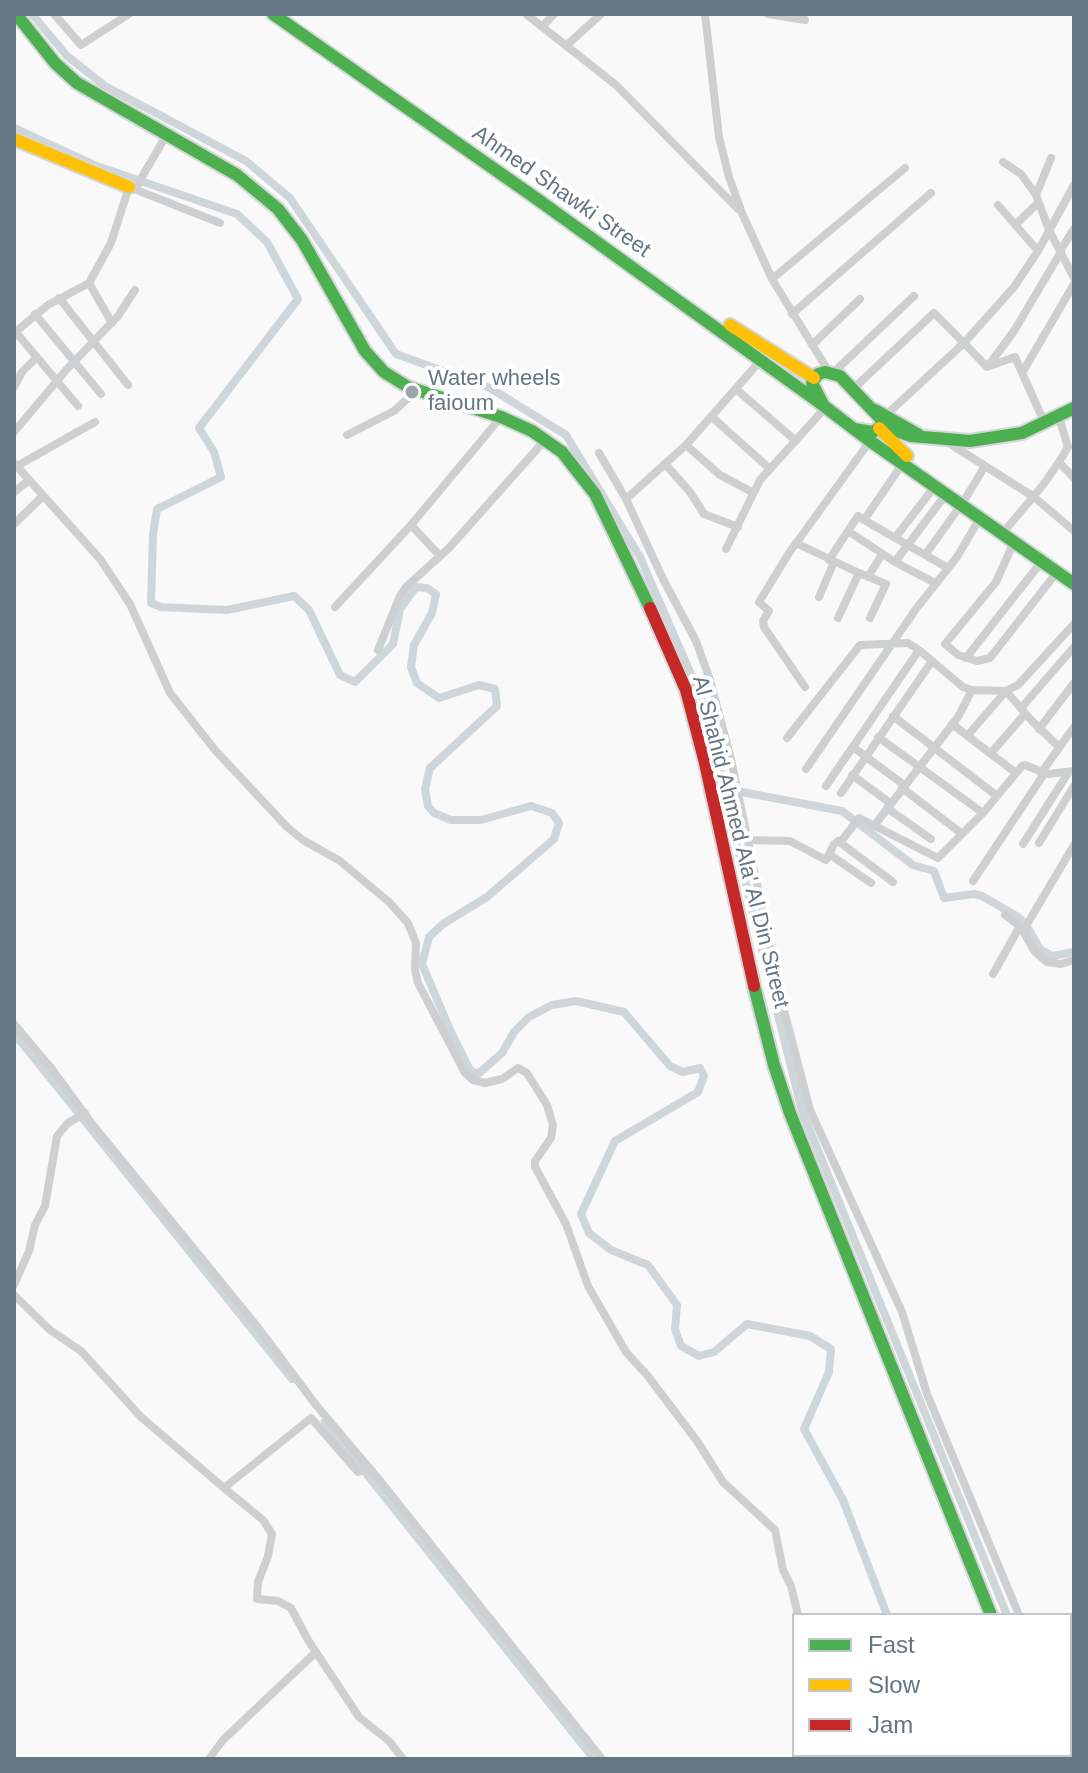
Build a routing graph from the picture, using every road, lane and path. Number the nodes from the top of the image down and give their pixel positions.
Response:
1 (54, 14) edge
2 (129, 14) edge
3 (273, 14) edge
4 (286, 14) edge
5 (526, 14) edge
6 (554, 14) edge
7 (601, 14) edge
8 (705, 14) edge
9 (768, 14) edge
10 (17, 19) edge
11 (805, 20) dead end
12 (542, 27) junction
13 (567, 45) junction
14 (167, 134) junction
15 (14, 139) edge
16 (1051, 158) dead end
17 (1003, 162) dead end
18 (905, 168) dead end
19 (1074, 185) edge
20 (134, 187) junction
21 (931, 193) dead end
22 (1037, 199) junction
23 (998, 205) dead end
24 (742, 213) junction
25 (220, 223) dead end
26 (1015, 225) junction
27 (1074, 229) edge
28 (1049, 230) junction
29 (1038, 251) junction
30 (1061, 251) junction
31 (1074, 278) edge
32 (772, 279) junction
33 (89, 283) junction
34 (1074, 284) edge
35 (135, 290) dead end
36 (914, 296) dead end
37 (59, 298) junction
38 (860, 299) dead end
39 (35, 314) junction
40 (792, 314) junction
41 (112, 323) junction
42 (14, 331) edge
43 (94, 342) junction
44 (964, 343) junction
45 (812, 345) junction
46 (37, 357) junction
47 (762, 359) junction
48 (74, 362) junction
49 (987, 367) junction
50 (832, 372) junction
51 (1022, 373) junction
52 (814, 378) junction
53 (56, 381) junction
54 (128, 385) dead end
55 (14, 387) edge
56 (854, 388) junction
57 (736, 389) junction
58 (417, 390) junction
59 (101, 394) dead end
60 (78, 406) dead end
61 (825, 406) junction
62 (1074, 408) edge
63 (501, 417) junction
64 (712, 417) junction
65 (1059, 417) junction
66 (880, 420) junction
67 (95, 422) dead end
68 (1045, 424) junction
69 (854, 429) junction
70 (14, 432) edge
71 (347, 435) dead end
72 (944, 439) junction
73 (545, 440) junction
74 (796, 441) junction
75 (870, 441) junction
76 (686, 445) junction
77 (599, 453) dead end
78 (1059, 462) junction
79 (903, 463) junction
80 (15, 464) edge
81 (666, 465) junction
82 (985, 466) junction
83 (770, 469) junction
84 (1074, 478) edge
85 (28, 481) junction
86 (935, 486) junction
87 (14, 492) edge
88 (752, 492) junction
89 (946, 494) junction
90 (43, 496) junction
91 (1034, 497) junction
92 (626, 499) junction
93 (963, 502) junction
94 (980, 518) junction
95 (864, 520) junction
96 (14, 524) edge
97 (411, 525) junction
98 (738, 527) junction
99 (1007, 528) junction
100 (1073, 528) edge
101 (848, 531) junction
102 (895, 538) junction
103 (1014, 542) junction
104 (796, 543) junction
105 (907, 545) junction
106 (726, 549) dead end
107 (882, 554) junction
108 (925, 555) junction
109 (440, 556) junction
110 (832, 561) junction
111 (1042, 561) junction
112 (895, 562) junction
113 (948, 568) junction
114 (864, 575) junction
115 (1068, 576) edge
116 (935, 583) junction
117 (819, 597) dead end
118 (335, 607) dead end
119 (838, 618) dead end
120 (870, 618) dead end
121 (1074, 624) edge
122 (893, 643) junction
123 (1074, 647) edge
124 (378, 650) dead end
125 (919, 650) junction
126 (966, 658) junction
127 (932, 661) junction
128 (1074, 683) edge
129 (805, 687) dead end
130 (972, 690) junction
131 (1006, 691) junction
132 (1023, 711) junction
133 (893, 716) junction
134 (952, 724) junction
135 (1074, 727) edge
136 (1039, 729) junction
137 (968, 735) junction
138 (878, 737) junction
139 (787, 738) dead end
140 (853, 747) junction
141 (934, 747) junction
142 (1059, 747) junction
143 (991, 753) junction
144 (866, 755) junction
145 (919, 766) junction
146 (806, 769) dead end
147 (1071, 772) edge
148 (1016, 773) junction
149 (1042, 774) junction
150 (852, 775) junction
151 (826, 786) dead end
152 (1074, 786) edge
153 (903, 787) junction
154 (841, 793) dead end
155 (997, 796) junction
156 (888, 806) junction
157 (983, 813) junction
158 (874, 826) junction
159 (961, 833) junction
160 (931, 839) dead end
161 (747, 840) junction
162 (838, 841) junction
163 (1039, 843) dead end
164 (1023, 844) dead end
165 (1074, 845) edge
166 (829, 854) junction
167 (973, 881) dead end
168 (893, 882) dead end
169 (871, 883) dead end
170 (1005, 915) dead end
171 (1021, 928) junction
172 (1074, 960) edge
173 (993, 974) dead end
174 (14, 1024) edge
175 (81, 1115) junction
176 (14, 1285) edge
177 (14, 1295) edge
178 (365, 1469) junction
179 (224, 1488) junction
180 (798, 1613) edge
181 (990, 1613) edge
182 (1018, 1613) edge
183 (316, 1652) junction
184 (209, 1759) edge
185 (403, 1759) edge
186 (602, 1759) edge

1 - 2 street
3 - 47 main road, Ahmed Shawki Street
4 - 52 main road, Ahmed Shawki Street
5 - 12 street
6 - 12 street
7 - 13 street
8 - 24 street
9 - 11 street
10 - 14 main road, Al Shahid Ahmed Ala' Al Din Street
12 - 13 street
13 - 24 street
14 - 20 street
14 - 58 main road, Al Shahid Ahmed Ala' Al Din Street
15 - 20 main road
16 - 22 street
17 - 22 street
18 - 32 street
19 - 28 street
20 - 25 street
20 - 33 street
21 - 40 street
22 - 26 street
22 - 28 street
23 - 26 street
24 - 32 street
26 - 29 street
27 - 30 street
28 - 29 street
28 - 30 street
29 - 44 street
30 - 31 street
30 - 49 street
32 - 40 street
33 - 37 street
33 - 41 street
34 - 51 street
35 - 41 street
36 - 50 street
37 - 39 street
37 - 43 street
38 - 45 street
39 - 42 street
39 - 48 street
40 - 45 street
41 - 43 street
42 - 46 street
43 - 48 street
43 - 54 street
44 - 49 street
44 - 56 street
44 - 66 street
45 - 50 street
46 - 53 street
46 - 55 street
47 - 57 street
47 - 61 main road, Ahmed Shawki Street
48 - 53 street
48 - 59 street
49 - 51 street
50 - 52 main road
50 - 56 main road
51 - 68 street
52 - 61 main road
53 - 60 street
53 - 70 street
56 - 66 main road
57 - 64 street
57 - 74 street
58 - 63 main road, Al Shahid Ahmed Ala' Al Din Street
58 - 71 street
61 - 69 main road, Ahmed Shawki Street
61 - 74 street
62 - 65 main road
63 - 73 main road, Al Shahid Ahmed Ala' Al Din Street
63 - 97 street
64 - 76 street
64 - 83 street
65 - 68 main road
65 - 78 street
66 - 69 main road
66 - 72 main road
66 - 93 main road
67 - 80 street
68 - 72 main road
69 - 75 main road, Ahmed Shawki Street
72 - 82 street
73 - 109 street
73 - 181 main road, Al Shahid Ahmed Ala' Al Din Street
74 - 83 street
75 - 79 main road, Ahmed Shawki Street
75 - 104 street
76 - 81 street
76 - 88 street
77 - 92 street
78 - 84 street
78 - 91 street
79 - 86 main road, Ahmed Shawki Street
79 - 95 street
80 - 85 street
81 - 92 street
81 - 98 street
82 - 91 street
82 - 93 street
83 - 88 street
85 - 87 street
85 - 90 street
86 - 89 main road, Ahmed Shawki Street
86 - 102 street
88 - 98 street
89 - 93 main road, Ahmed Shawki Street
89 - 105 street
90 - 96 street
90 - 180 street
91 - 99 street
91 - 100 street
92 - 161 street
93 - 94 main road
93 - 99 main road
93 - 108 street
94 - 103 main road
94 - 113 street
95 - 101 street
95 - 102 street
97 - 109 street
97 - 118 street
98 - 106 street
99 - 115 main road
101 - 107 street
101 - 110 street
102 - 105 street
103 - 111 main road
103 - 126 street
104 - 110 street
104 - 129 street
105 - 108 street
105 - 112 street
107 - 112 street
107 - 114 street
108 - 113 street
109 - 124 street
110 - 114 street
110 - 117 street
111 - 115 main road
111 - 126 street
112 - 116 street
113 - 116 street
114 - 119 street
114 - 120 street
115 - 126 street
116 - 122 street
121 - 131 street
122 - 125 street
122 - 139 street
122 - 146 street
123 - 132 street
125 - 127 street
125 - 140 street
127 - 130 street
127 - 133 street
128 - 136 street
130 - 131 street
130 - 134 street
131 - 132 street
131 - 137 street
132 - 136 street
132 - 143 street
133 - 138 street
133 - 141 street
134 - 137 street
134 - 141 street
135 - 142 street
136 - 142 street
137 - 143 street
138 - 144 street
138 - 145 street
140 - 144 street
140 - 151 street
141 - 145 street
141 - 155 street
142 - 149 street
143 - 148 street
144 - 150 street
144 - 153 street
145 - 153 street
145 - 157 street
147 - 149 street
147 - 164 street
148 - 149 street
148 - 155 street
149 - 167 street
150 - 154 street
150 - 156 street
152 - 163 street
153 - 156 street
153 - 159 street
155 - 157 street
156 - 158 street
156 - 160 street
157 - 159 street
158 - 159 street
158 - 162 street
161 - 166 street
161 - 182 street
162 - 166 street
162 - 168 street
165 - 171 street
166 - 169 street
170 - 171 street
171 - 172 street
171 - 173 street
174 - 175 street
175 - 176 street
175 - 178 street
177 - 179 street
178 - 179 street
178 - 186 street
179 - 183 street
183 - 184 street
183 - 185 street

